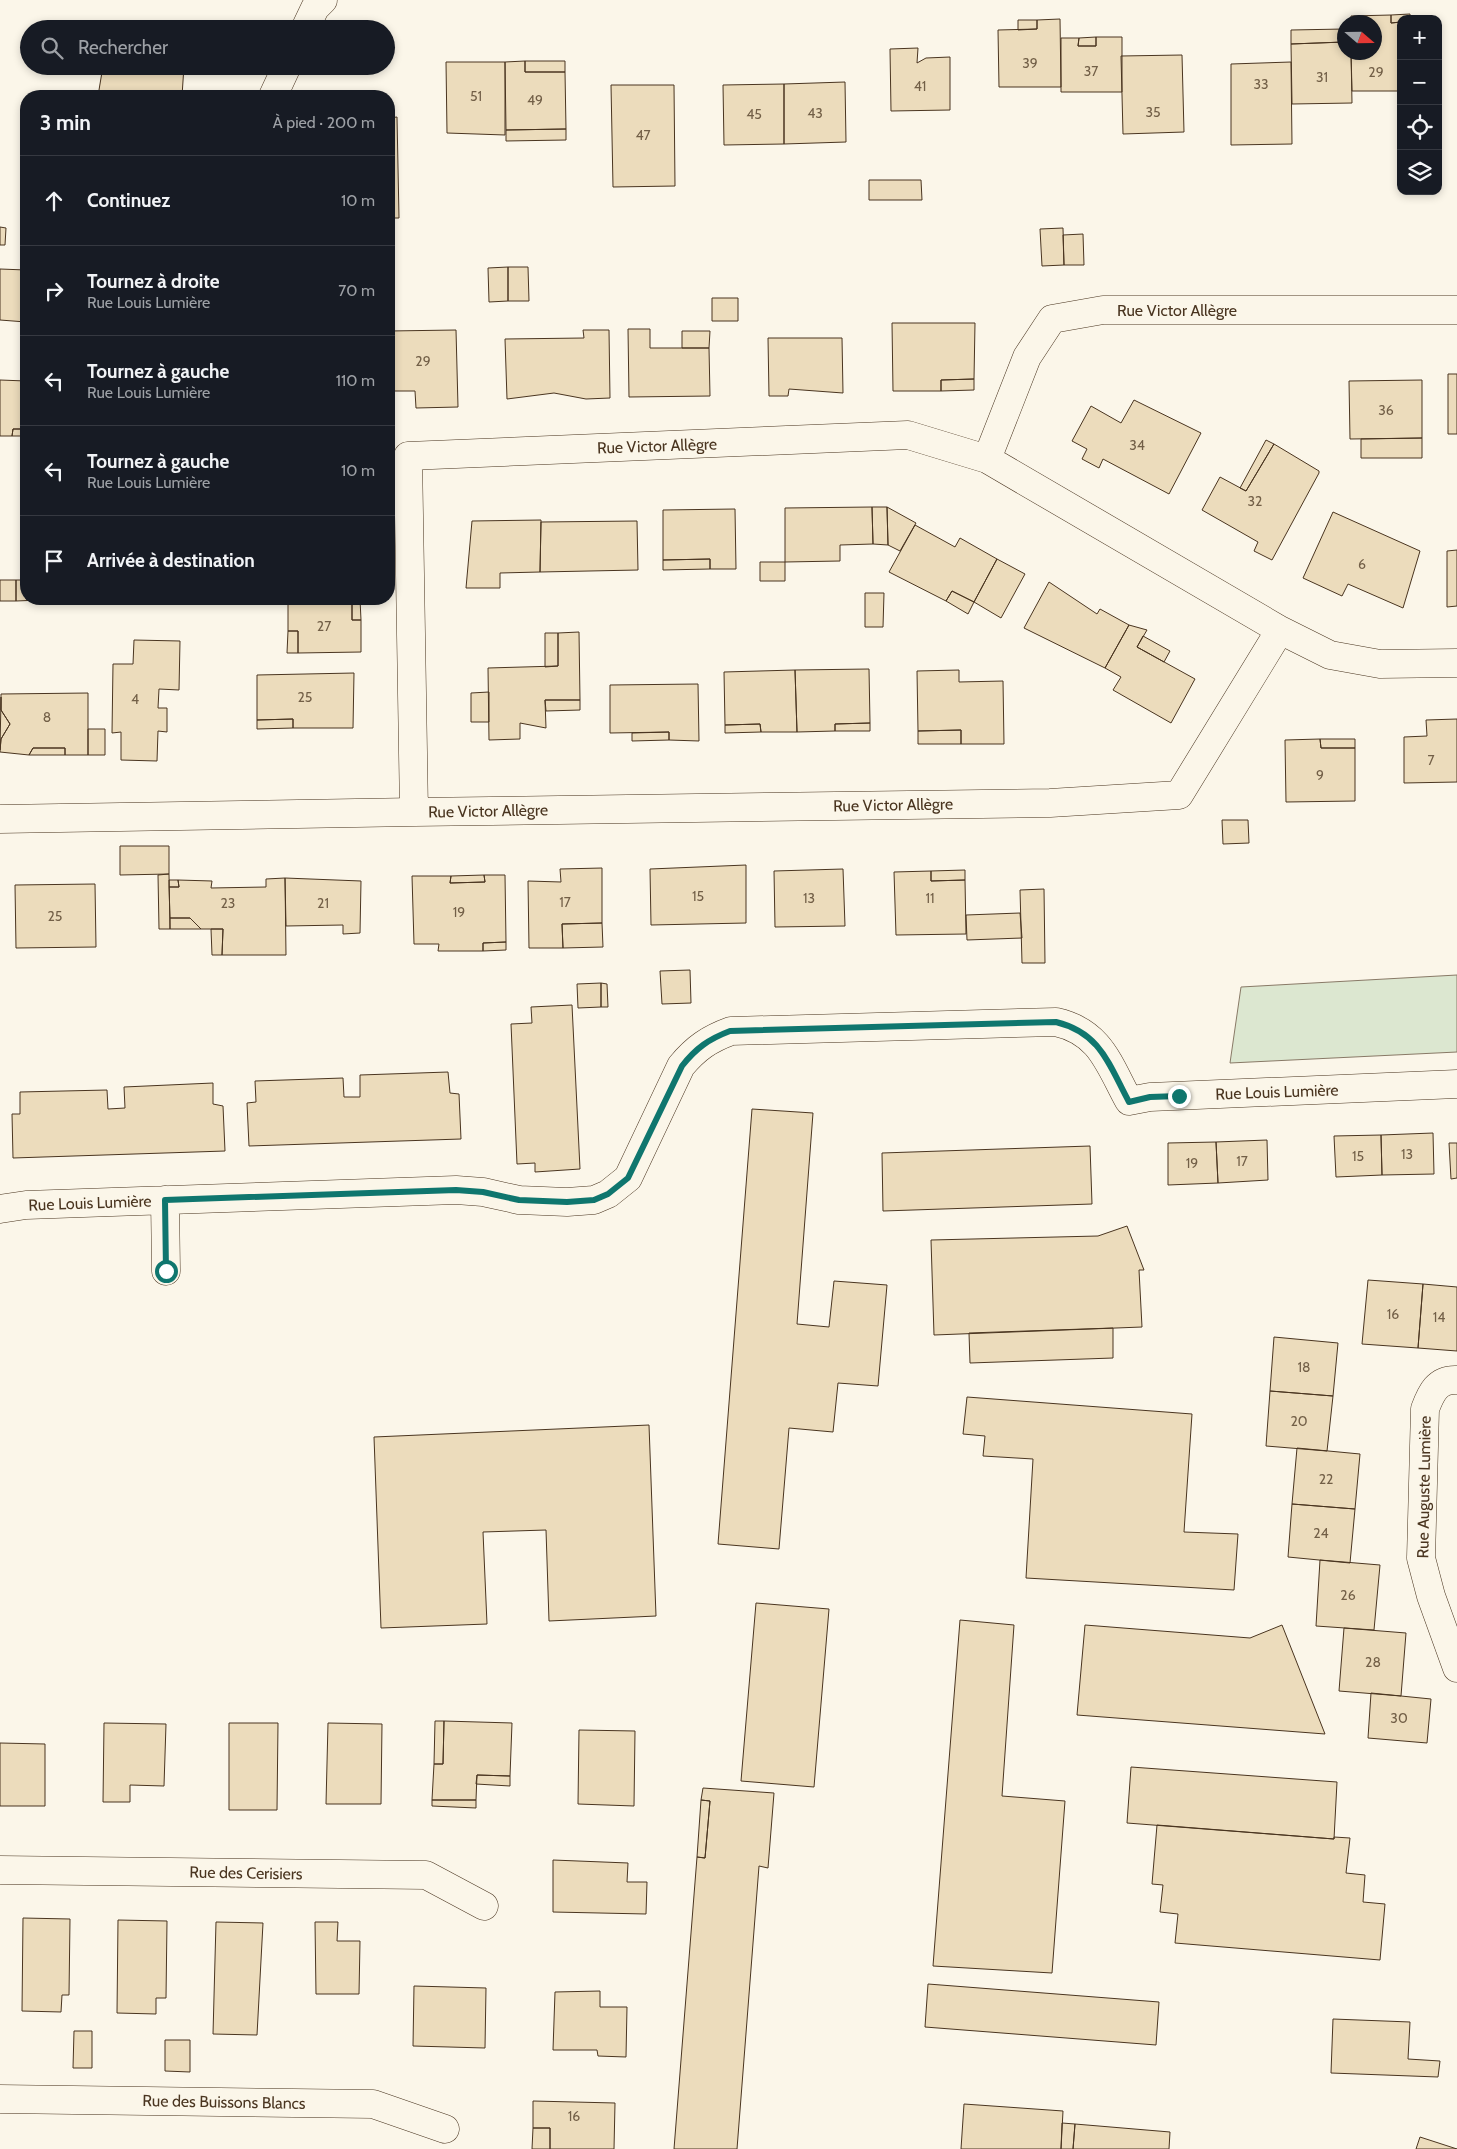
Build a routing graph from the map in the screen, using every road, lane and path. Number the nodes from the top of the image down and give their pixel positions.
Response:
1 (323, 0) edge
2 (309, 20) edge
3 (283, 75) edge
4 (276, 90) edge
5 (1457, 310) edge
6 (988, 459) junction
7 (1280, 630) junction
8 (1457, 662) edge
9 (414, 812) junction
10 (0, 819) edge
11 (1457, 1084) edge
12 (165, 1200) junction
13 (0, 1209) edge
14 (166, 1271) dead end
15 (1457, 1380) edge
16 (1457, 1668) edge
17 (0, 1870) edge
18 (484, 1906) dead end
19 (0, 2099) edge
20 (445, 2129) dead end

1 - 2 street
3 - 4 street
5 - 6 street, Rue Victor Allègre
6 - 7 street, Rue Victor Allègre
6 - 9 street, Rue Victor Allègre
7 - 8 street, Rue Victor Allègre
7 - 9 street, Rue Victor Allègre
9 - 10 street, Rue Victor Allègre
11 - 12 street, Rue Louis Lumière
12 - 13 street, Rue Louis Lumière
12 - 14 street
15 - 16 street, Rue Auguste Lumière
17 - 18 street, Rue des Cerisiers
19 - 20 street, Rue des Buissons Blancs

